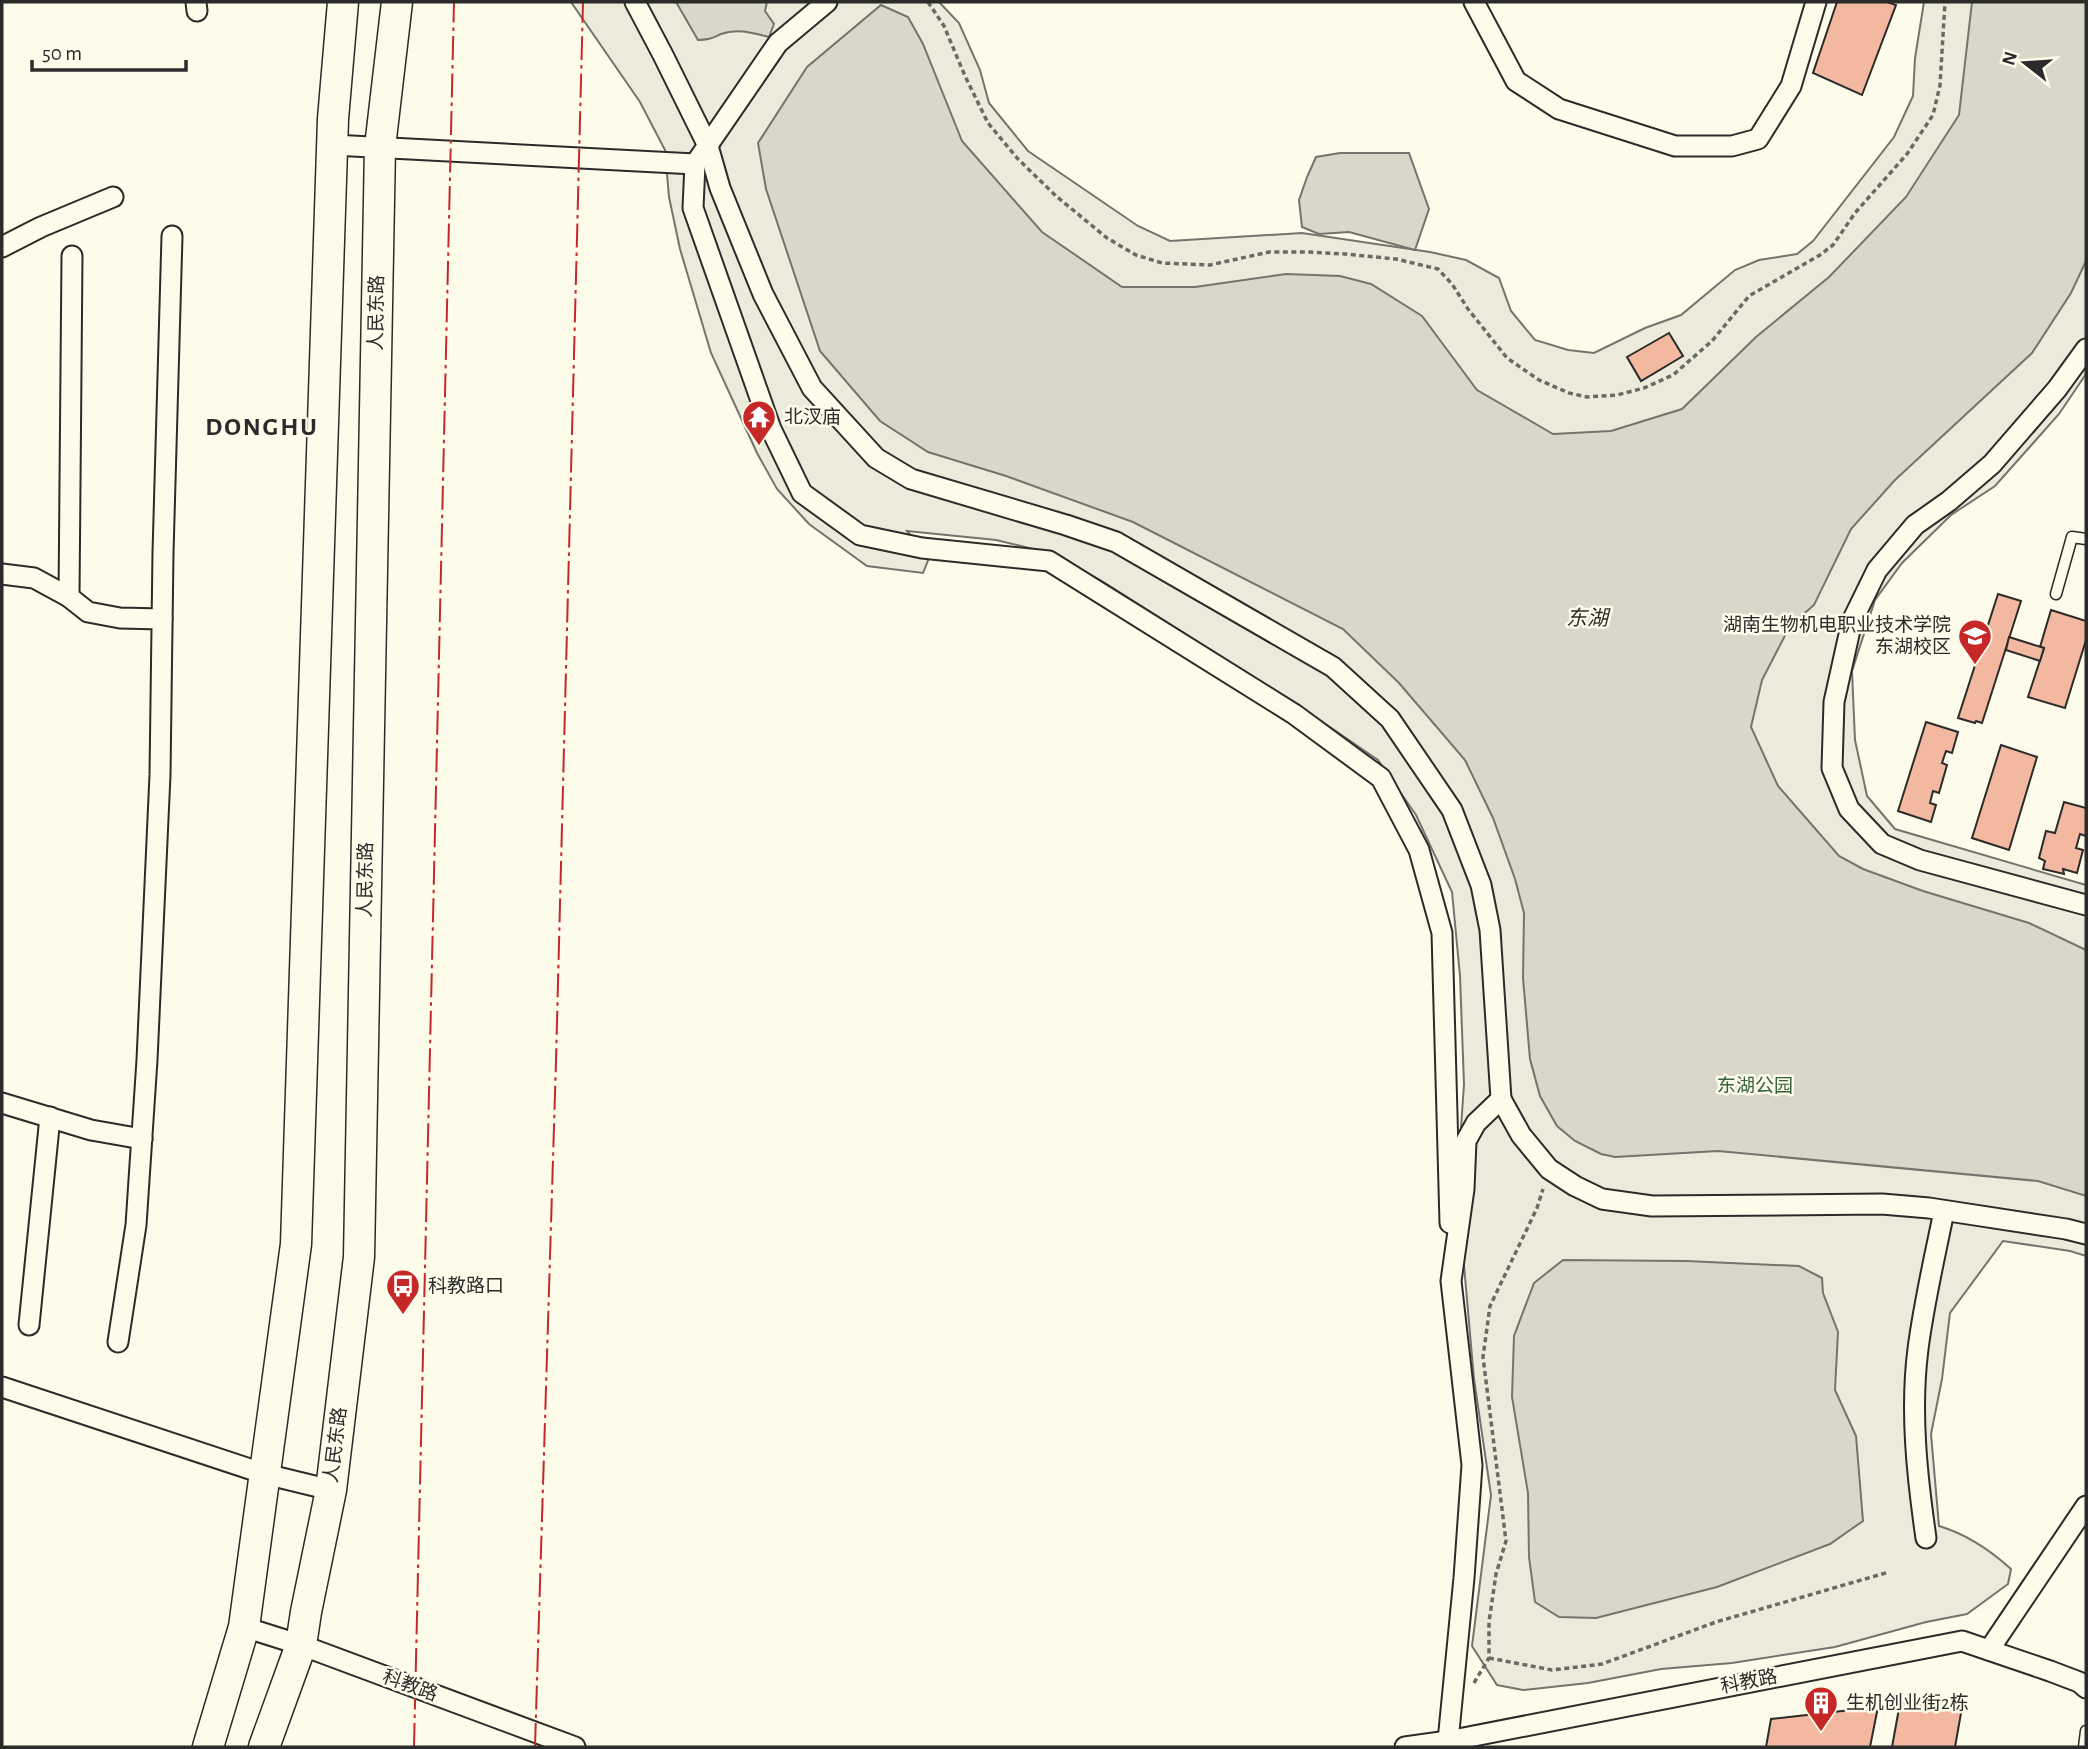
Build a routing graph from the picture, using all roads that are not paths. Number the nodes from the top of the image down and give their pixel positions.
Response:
1 (343, 2) edge
2 (397, 2) edge
3 (635, 2) edge
4 (827, 2) edge
5 (1474, 2) edge
6 (1816, 2) edge
7 (332, 145) junction
8 (708, 146) junction
9 (380, 148) junction
10 (695, 164) junction
11 (113, 197) dead end
12 (172, 236) dead end
13 (2, 247) edge
14 (72, 256) dead end
15 (2086, 349) edge
16 (2086, 540) edge
17 (2, 574) edge
18 (2056, 594) dead end
19 (69, 597) junction
20 (162, 619) junction
21 (2086, 905) edge
22 (1501, 1099) junction
23 (2, 1103) edge
24 (50, 1117) junction
25 (142, 1139) junction
26 (1944, 1211) junction
27 (2086, 1234) edge
28 (1451, 1280) junction
29 (29, 1325) dead end
30 (118, 1342) dead end
31 (2, 1387) edge
32 (265, 1474) junction
33 (331, 1490) junction
34 (2086, 1506) edge
35 (1926, 1538) dead end
36 (244, 1627) junction
37 (301, 1645) junction
38 (1989, 1650) junction
39 (2086, 1688) edge
40 (2086, 1731) edge
41 (1448, 1741) junction
42 (208, 1747) edge
43 (264, 1747) edge
44 (575, 1747) edge
45 (1405, 1747) edge
46 (2084, 1747) edge

1 - 7 main road
2 - 9 main road, 人民东路
3 - 8 street
4 - 8 street
5 - 6 street
7 - 9 street
7 - 32 main road
8 - 10 street
8 - 22 street
9 - 10 street
9 - 33 main road, 人民东路
10 - 28 street
11 - 13 street
12 - 20 street
14 - 19 street
15 - 21 street
16 - 18 lane
17 - 19 street
19 - 20 street
20 - 25 street
22 - 26 street
22 - 28 street
23 - 24 street
24 - 25 street
24 - 29 street
25 - 30 street
26 - 27 street
26 - 35 street
28 - 41 street
31 - 32 street
32 - 33 street
32 - 36 main road
33 - 37 main road, 人民东路
34 - 38 street
36 - 37 street, 科教路
36 - 42 main road
37 - 43 main road, 人民东路
37 - 44 street, 科教路
38 - 39 street, 科教路
38 - 41 street, 科教路
40 - 46 lane
41 - 45 street, 科教路

